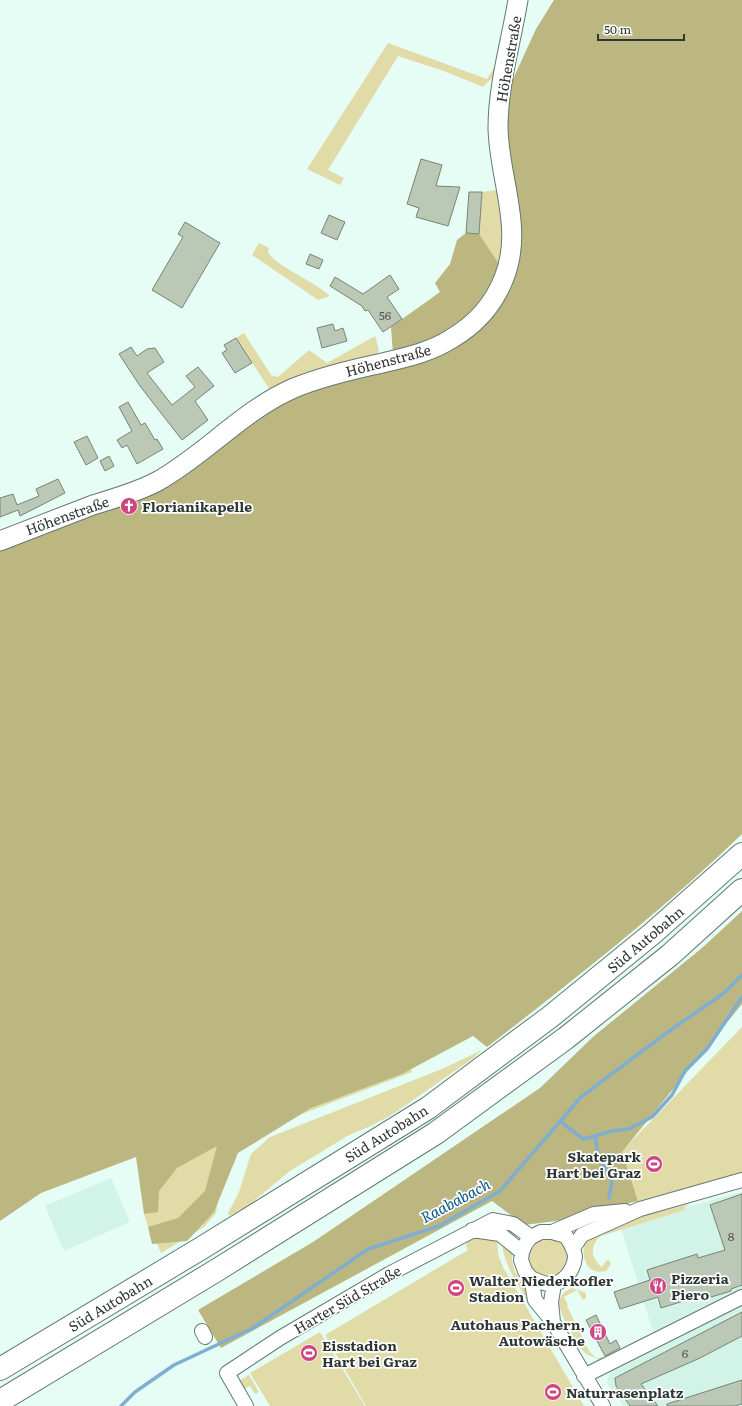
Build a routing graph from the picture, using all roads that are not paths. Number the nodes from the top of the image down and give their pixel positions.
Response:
1 (518, 0) edge
2 (0, 540) edge
3 (742, 854) edge
4 (742, 890) edge
5 (742, 1180) edge
6 (640, 1209) junction
7 (471, 1230) junction
8 (552, 1232) junction
9 (531, 1237) junction
10 (573, 1248) junction
11 (522, 1252) junction
12 (531, 1278) junction
13 (554, 1284) junction
14 (742, 1297) edge
15 (553, 1322) junction
16 (0, 1369) edge
17 (584, 1376) junction
18 (0, 1401) edge
19 (246, 1406) edge
20 (603, 1406) edge

1 - 2 street, Höhenstraße
3 - 16 highway, Süd Autobahn
4 - 18 highway, Süd Autobahn
5 - 6 street
6 - 8 street
6 - 10 street
7 - 9 street, Harter Süd Straße
7 - 11 street
7 - 19 street, Harter Süd Straße
8 - 9 street
8 - 10 street
9 - 11 street
10 - 13 street
11 - 12 street
12 - 13 street
12 - 15 street
13 - 15 street
14 - 17 street
15 - 17 street
17 - 20 street

